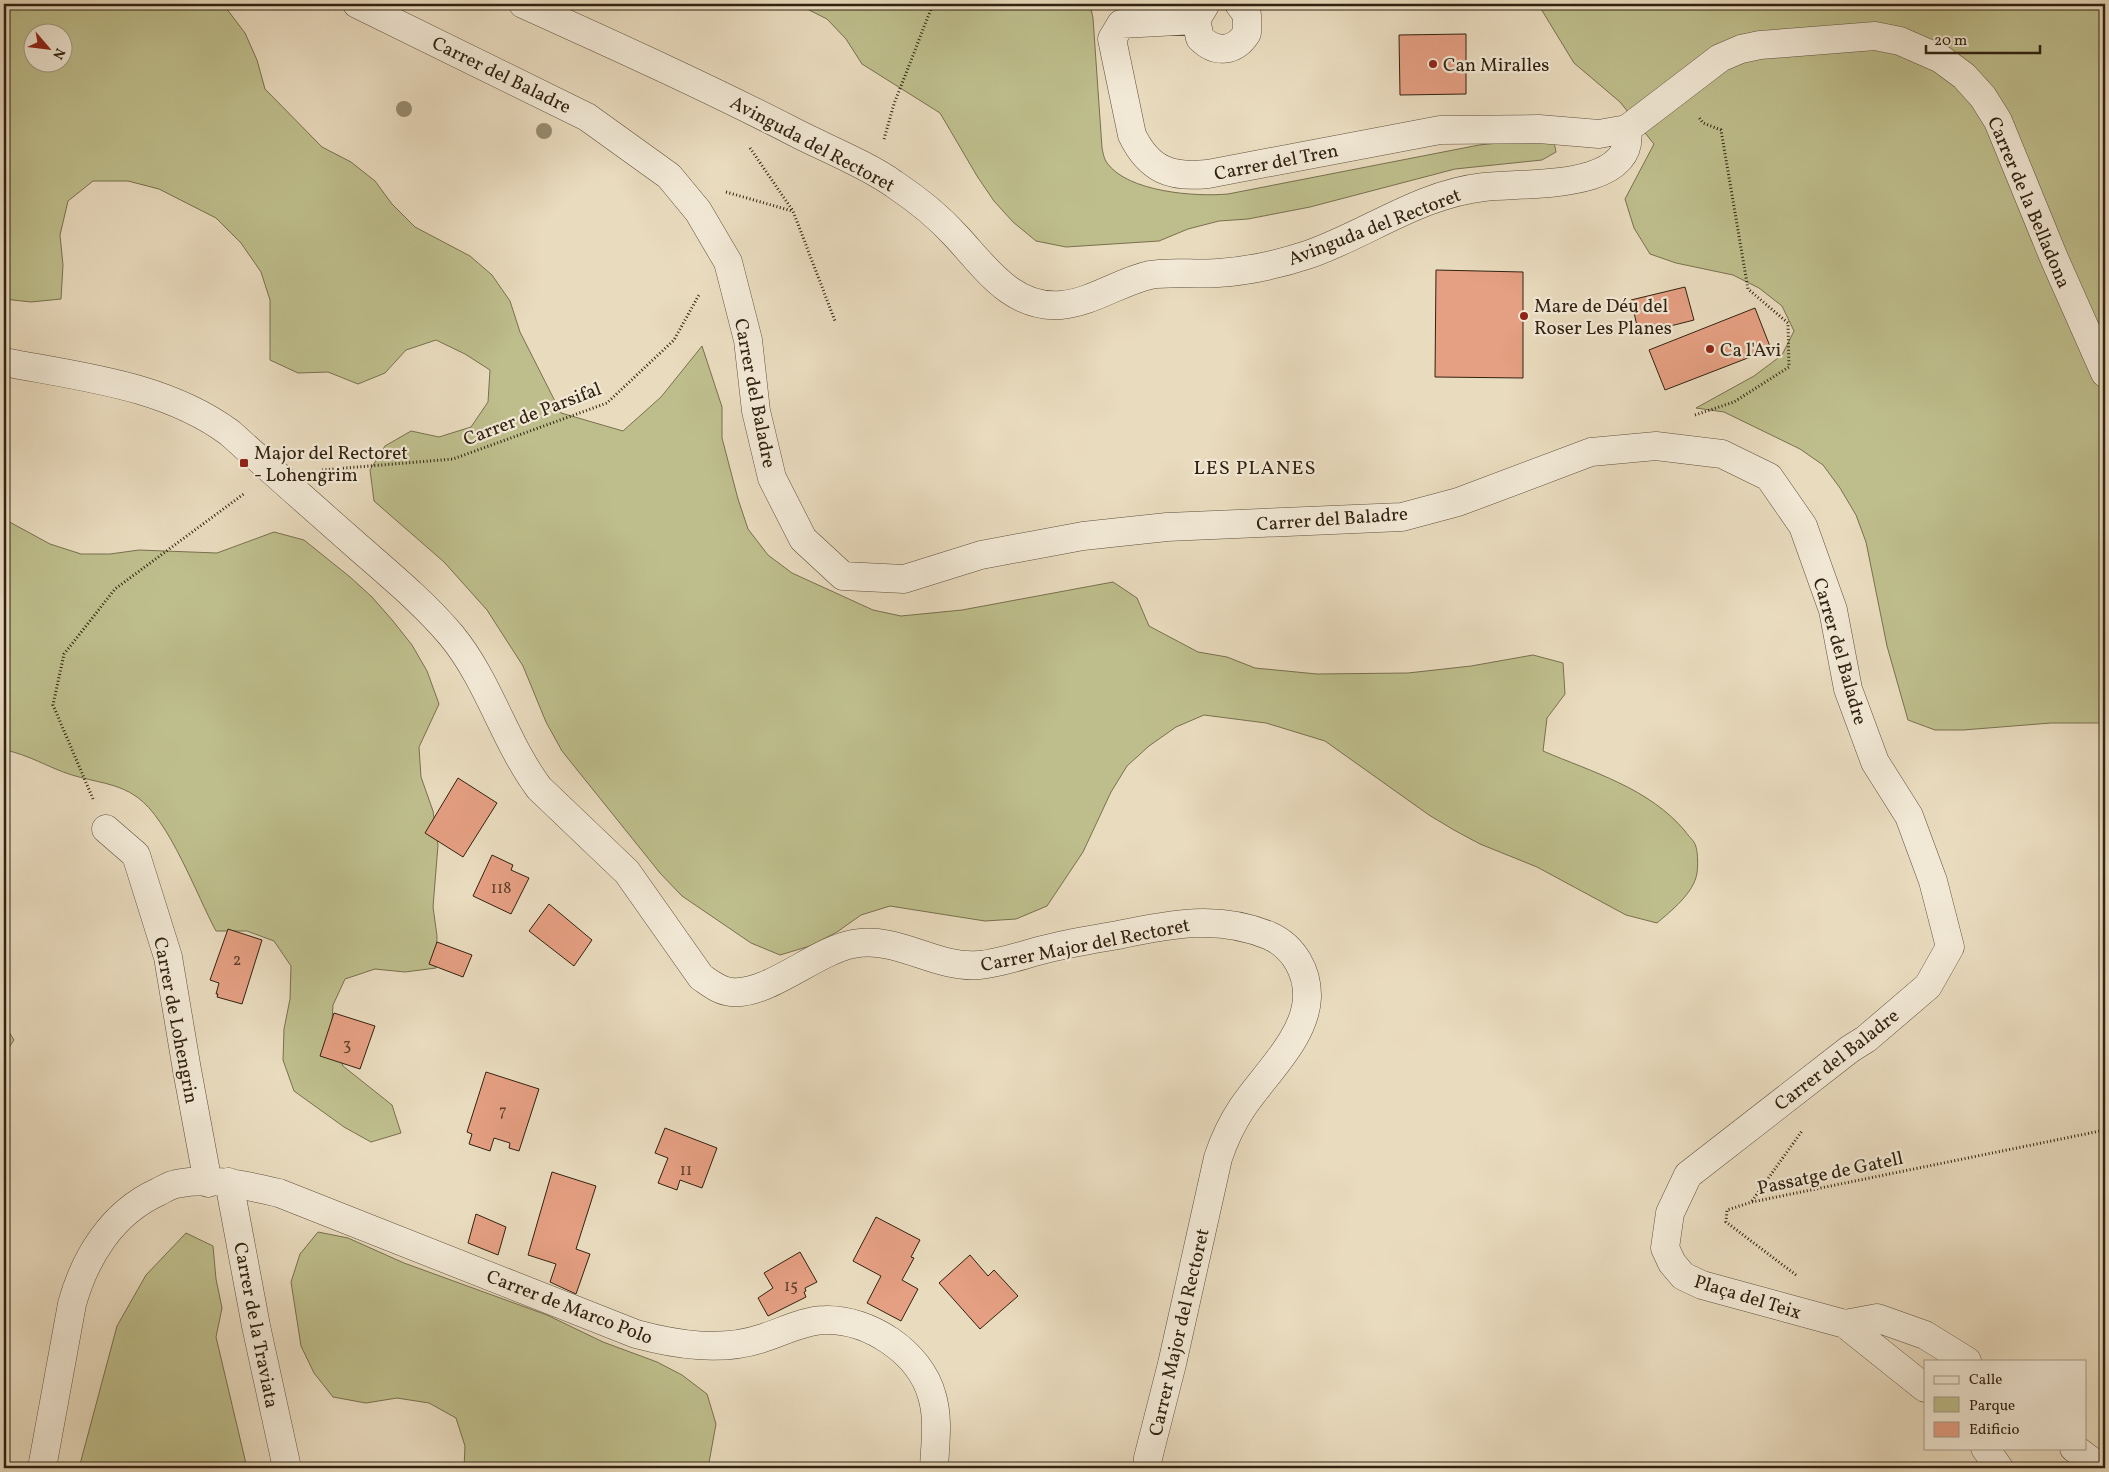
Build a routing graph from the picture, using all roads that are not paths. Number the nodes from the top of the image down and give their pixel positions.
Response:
1 (358, 4) edge
2 (523, 4) edge
3 (1239, 4) edge
4 (1201, 12) edge
5 (1627, 129) junction
6 (4, 362) edge
7 (2105, 373) edge
8 (106, 830) road end
9 (219, 1182) junction
10 (1665, 1248) joint
11 (1845, 1324) junction
12 (1965, 1360) edge
13 (1924, 1387) edge
14 (1986, 1450) edge
15 (2077, 1450) edge
16 (42, 1468) edge
17 (287, 1468) edge
18 (934, 1468) edge
19 (1148, 1468) edge
20 (1999, 1468) edge
21 (2101, 1468) edge

1 - 10 street, Carrer del Baladre
2 - 5 street, Avinguda del Rectoret
3 - 4 street
4 - 5 street, Carrer del Tren
5 - 7 street, Carrer de la Belladona
6 - 19 street, Carrer Major del Rectoret
8 - 9 street, Carrer de Lohengrin
9 - 16 street, Carrer de Marco Polo
9 - 17 street, Carrer de la Traviata
9 - 18 street, Carrer de Marco Polo
10 - 11 street, Plaça del Teix
11 - 12 street
11 - 13 street
14 - 20 street
15 - 21 street

